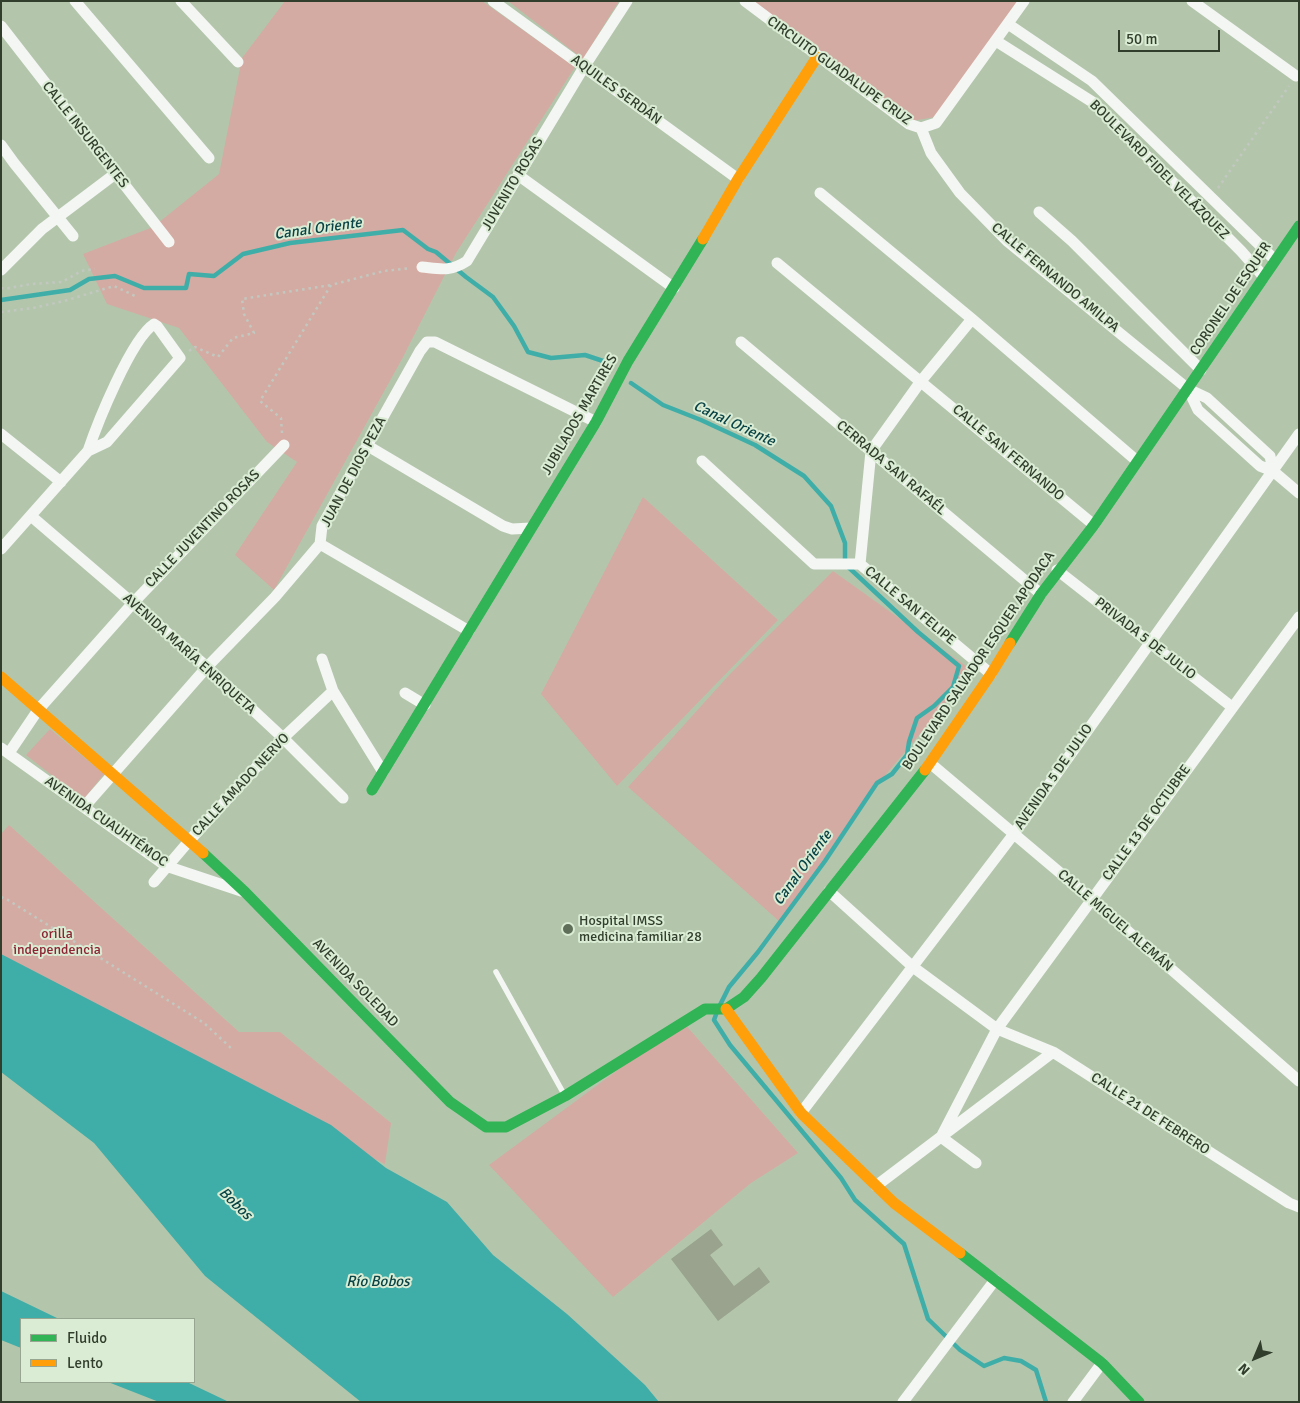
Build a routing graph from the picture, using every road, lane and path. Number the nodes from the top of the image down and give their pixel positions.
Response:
1 (75, 1) edge
2 (181, 1) edge
3 (493, 1) edge
4 (627, 1) edge
5 (745, 1) edge
6 (1024, 1) edge
7 (1192, 1) edge
8 (1008, 24) junction
9 (1, 26) edge
10 (996, 41) junction
11 (817, 57) junction
12 (238, 62) dead end
13 (584, 67) junction
14 (1296, 76) joint
15 (921, 128) junction
16 (1, 145) edge
17 (208, 158) dead end
18 (115, 174) junction
19 (518, 175) junction
20 (738, 179) junction
21 (820, 193) dead end
22 (1212, 198) junction
23 (1039, 212) dead end
24 (58, 218) junction
25 (1299, 226) edge
26 (73, 236) dead end
27 (170, 242) dead end
28 (1275, 260) junction
29 (777, 263) dead end
30 (422, 266) joint
31 (95, 269) dead end
32 (1, 270) edge
33 (1264, 277) junction
34 (331, 285) junction
35 (1, 288) edge
36 (674, 288) junction
37 (134, 296) dead end
38 (1, 312) edge
39 (972, 319) junction
40 (741, 342) dead end
41 (180, 358) junction
42 (1201, 370) junction
43 (922, 381) junction
44 (1188, 389) junction
45 (596, 422) junction
46 (1, 434) edge
47 (1299, 434) edge
48 (284, 445) joint
49 (368, 446) junction
50 (870, 451) junction
51 (88, 452) junction
52 (702, 461) dead end
53 (1137, 461) junction
54 (1273, 471) junction
55 (61, 482) junction
56 (1299, 493) edge
57 (30, 516) junction
58 (1094, 525) junction
59 (531, 528) junction
60 (320, 544) junction
61 (1, 549) edge
62 (860, 564) junction
63 (1057, 570) junction
64 (1040, 594) junction
65 (133, 603) junction
66 (1299, 617) edge
67 (469, 631) junction
68 (1150, 642) junction
69 (322, 659) dead end
70 (207, 667) junction
71 (991, 674) junction
72 (1, 678) edge
73 (332, 691) junction
74 (405, 693) dead end
75 (424, 704) junction
76 (1232, 707) junction
77 (38, 710) junction
78 (283, 738) junction
79 (5, 750) edge
80 (930, 763) junction
81 (383, 772) junction
82 (114, 775) junction
83 (372, 790) dead end
84 (343, 798) dead end
85 (84, 807) junction
86 (1013, 835) junction
87 (189, 841) junction
88 (166, 866) junction
89 (154, 882) dead end
90 (246, 892) junction
91 (829, 892) junction
92 (1, 897) edge
93 (1090, 899) junction
94 (914, 967) junction
95 (496, 972) dead end
96 (726, 1010) junction
97 (997, 1029) junction
98 (232, 1049) dead end
99 (1053, 1052) junction
100 (1299, 1081) edge
101 (565, 1096) junction
102 (801, 1113) junction
103 (942, 1137) junction
104 (976, 1163) dead end
105 (876, 1186) junction
106 (1299, 1207) edge
107 (995, 1280) junction
108 (1102, 1363) junction
109 (903, 1402) edge
110 (1073, 1402) edge
111 (1139, 1402) edge

1 - 17 street
2 - 12 street
3 - 13 street, AQUILES SERDÁN
4 - 13 street, JUVENITO ROSAS
5 - 11 street, CIRCUITO GUADALUPE CRUZ
6 - 8 street, CIRCUITO GUADALUPE CRUZ
7 - 14 street
8 - 10 street, CIRCUITO GUADALUPE CRUZ
8 - 22 street, BOULEVARD FIDEL VELÁZQUEZ
9 - 18 street, CALLE INSURGENTES
10 - 15 street, CIRCUITO GUADALUPE CRUZ
10 - 33 street, BOULEVARD FIDEL VELÁZQUEZ
11 - 15 street, CIRCUITO GUADALUPE CRUZ
11 - 20 street, JUBILADOS MARTIRES
13 - 19 street, JUVENITO ROSAS
13 - 20 street, AQUILES SERDÁN
14 - 22 path
15 - 44 street, CALLE FERNANDO AMILPA
16 - 24 street
18 - 24 street
18 - 27 street, CALLE INSURGENTES
19 - 30 street, JUVENITO ROSAS
19 - 36 street
20 - 36 street, JUBILADOS MARTIRES
21 - 39 street
22 - 28 street, BOULEVARD FIDEL VELÁZQUEZ
23 - 42 street
24 - 26 street
24 - 32 street
25 - 28 street, CORONEL DE ESQUER
28 - 33 street, CORONEL DE ESQUER
29 - 43 street, CALLE SAN FERNANDO
30 - 34 path
31 - 35 path
33 - 42 street, CORONEL DE ESQUER
34 - 41 path
34 - 48 path
36 - 45 street, JUBILADOS MARTIRES
37 - 38 path
39 - 43 street
39 - 53 street
40 - 50 street, CERRADA SAN RAFAÉL
41 - 51 street
41 - 51 street
42 - 44 street, CORONEL DE ESQUER
43 - 50 street
43 - 58 street, CALLE SAN FERNANDO
44 - 53 street, BOULEVARD SALVADOR ESQUER APODACA
44 - 54 street
45 - 49 street, JUAN DE DIOS PEZA
45 - 59 street, JUBILADOS MARTIRES
46 - 55 street
47 - 54 street, AVENIDA 5 DE JULIO
48 - 65 street, CALLE JUVENTINO ROSAS
49 - 59 street
49 - 60 street, JUAN DE DIOS PEZA
50 - 62 street, CALLE SAN FELIPE
50 - 64 street, CERRADA SAN RAFAÉL
51 - 55 street
52 - 62 street
53 - 58 street, BOULEVARD SALVADOR ESQUER APODACA
54 - 56 street
54 - 68 street, AVENIDA 5 DE JULIO
55 - 57 street
57 - 61 street
57 - 65 street, AVENIDA MARÍA ENRIQUETA
58 - 63 street, BOULEVARD SALVADOR ESQUER APODACA
59 - 67 street, JUBILADOS MARTIRES
60 - 67 street
60 - 70 street, JUAN DE DIOS PEZA
62 - 71 street, CALLE SAN FELIPE
63 - 64 street, BOULEVARD SALVADOR ESQUER APODACA
63 - 68 street, PRIVADA 5 DE JULIO
64 - 71 street, BOULEVARD SALVADOR ESQUER APODACA
65 - 70 street, AVENIDA MARÍA ENRIQUETA
65 - 77 street, CALLE JUVENTINO ROSAS
66 - 76 street, CALLE 13 DE OCTUBRE
67 - 75 street, JUBILADOS MARTIRES
68 - 76 street, PRIVADA 5 DE JULIO
68 - 86 street, AVENIDA 5 DE JULIO
69 - 73 street
70 - 78 street, AVENIDA MARÍA ENRIQUETA
70 - 82 street, JUAN DE DIOS PEZA
71 - 80 street, BOULEVARD SALVADOR ESQUER APODACA
72 - 77 street, AVENIDA SOLEDAD
73 - 78 street, CALLE AMADO NERVO
73 - 81 street
74 - 75 street
75 - 81 street, JUBILADOS MARTIRES
76 - 93 street, CALLE 13 DE OCTUBRE
77 - 79 street, CALLE JUVENTINO ROSAS
77 - 82 street, AVENIDA SOLEDAD
78 - 84 street, AVENIDA MARÍA ENRIQUETA
78 - 87 street, CALLE AMADO NERVO
79 - 85 street, AVENIDA CUAUHTÉMOC
80 - 86 street, CALLE MIGUEL ALEMÁN
80 - 91 street, BOULEVARD SALVADOR ESQUER APODACA
81 - 83 street, JUBILADOS MARTIRES
82 - 85 street, JUAN DE DIOS PEZA
82 - 87 street, AVENIDA SOLEDAD
85 - 88 street, AVENIDA CUAUHTÉMOC
86 - 93 street, CALLE MIGUEL ALEMÁN
86 - 94 street, AVENIDA 5 DE JULIO
87 - 88 street, CALLE AMADO NERVO
87 - 90 street, AVENIDA SOLEDAD
88 - 89 street, CALLE AMADO NERVO
88 - 90 street, AVENIDA CUAUHTÉMOC
90 - 101 street, AVENIDA SOLEDAD
91 - 94 street, CALLE 21 DE FEBRERO
91 - 96 street, BOULEVARD SALVADOR ESQUER APODACA
92 - 98 path
93 - 97 street, CALLE 13 DE OCTUBRE
93 - 100 street, CALLE MIGUEL ALEMÁN
94 - 97 street, CALLE 21 DE FEBRERO
94 - 102 street, AVENIDA 5 DE JULIO
95 - 101 lane
96 - 101 street, AVENIDA SOLEDAD
96 - 102 street
97 - 99 street, CALLE 21 DE FEBRERO
97 - 103 street, CALLE 13 DE OCTUBRE
99 - 103 street
99 - 106 street, CALLE 21 DE FEBRERO
102 - 105 street
103 - 104 street
103 - 105 street
105 - 107 street
107 - 108 street
107 - 109 street
108 - 110 street
108 - 111 street

